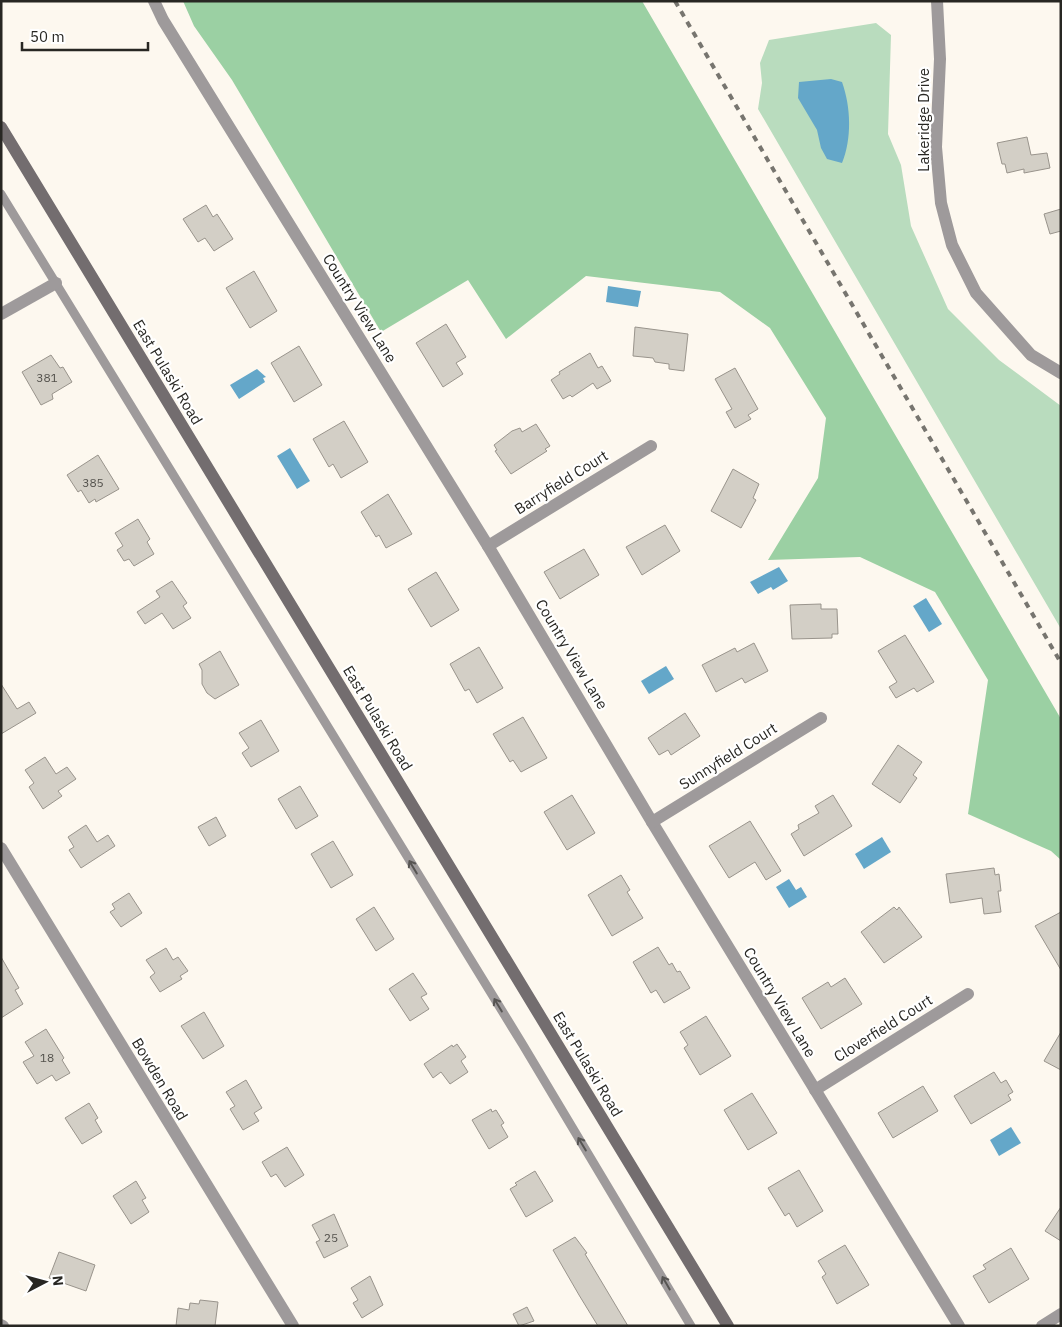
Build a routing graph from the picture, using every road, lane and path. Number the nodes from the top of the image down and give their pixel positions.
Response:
1 (154, 1) edge
2 (937, 1) edge
3 (1, 126) edge
4 (1, 194) edge
5 (56, 282) junction
6 (1, 314) edge
7 (1061, 373) edge
8 (650, 446) dead end
9 (488, 546) junction
10 (821, 718) dead end
11 (652, 822) junction
12 (1, 848) edge
13 (968, 994) dead end
14 (815, 1090) junction
15 (1061, 1314) edge
16 (293, 1326) edge
17 (690, 1326) edge
18 (728, 1326) edge
19 (959, 1326) edge
20 (1042, 1326) edge

1 - 9 street, Country View Lane
2 - 7 street, Lakeridge Drive
3 - 18 main road, East Pulaski Road
4 - 5 lane
5 - 6 street
17 -> 5 lane
8 - 9 street, Barryfield Court
9 - 11 street, Country View Lane
10 - 11 street, Sunnyfield Court
11 - 14 street, Country View Lane
12 - 16 street, Bowden Road
13 - 14 street, Cloverfield Court
14 - 19 street, Country View Lane
15 - 20 street

